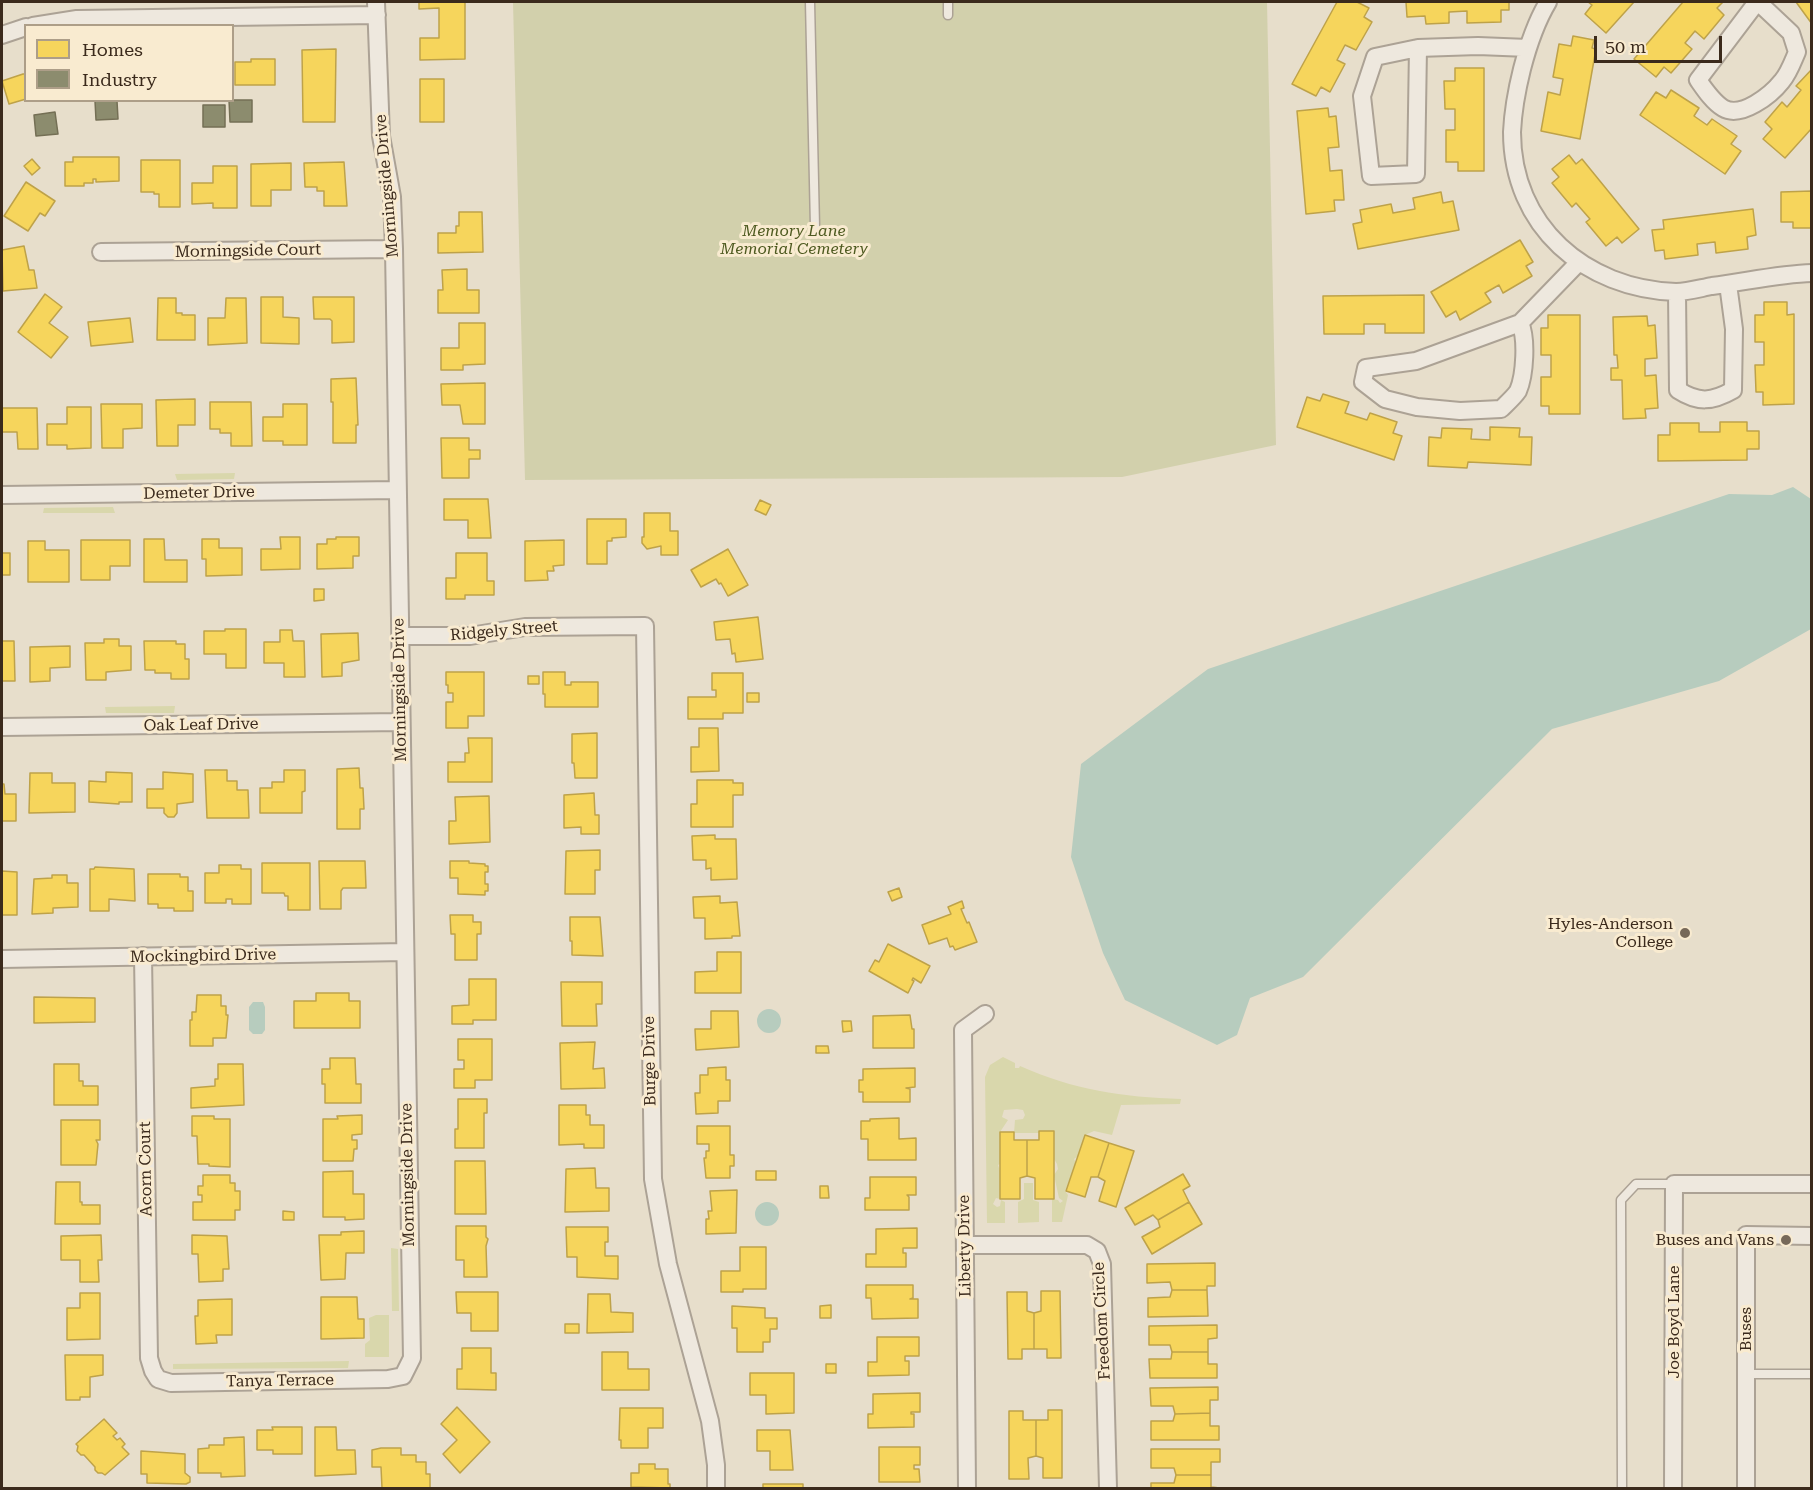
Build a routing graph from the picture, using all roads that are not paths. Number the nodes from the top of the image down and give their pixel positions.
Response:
1 (810, 2) edge
2 (948, 2) edge
3 (1548, 2) edge
4 (1757, 2) edge
5 (376, 8) edge
6 (948, 15) dead end
7 (46, 24) edge
8 (24, 28) edge
9 (2, 35) edge
10 (1418, 48) junction
11 (1528, 48) junction
12 (815, 227) dead end
13 (394, 249) junction
14 (101, 252) dead end
15 (1579, 262) junction
16 (1812, 273) edge
17 (1728, 284) junction
18 (1677, 292) junction
19 (1520, 323) junction
20 (397, 490) junction
21 (2, 495) edge
22 (645, 626) joint
23 (400, 636) junction
24 (400, 722) junction
25 (2, 727) edge
26 (405, 952) junction
27 (143, 956) junction
28 (2, 959) edge
29 (985, 1014) dead end
30 (1674, 1184) junction
31 (1812, 1184) edge
32 (1812, 1236) edge
33 (966, 1245) junction
34 (1747, 1374) junction
35 (1812, 1374) edge
36 (403, 1376) joint
37 (158, 1379) joint
38 (716, 1488) edge
39 (967, 1488) edge
40 (1108, 1488) edge
41 (1622, 1488) edge
42 (1673, 1488) edge
43 (1746, 1488) edge

1 - 12 lane
2 - 6 lane
3 - 11 street
4 - 4 street
5 - 7 street
5 - 13 street, Morningside Drive
8 - 9 street
10 - 10 street
10 - 11 street
11 - 15 street
13 - 14 street, Morningside Court
13 - 20 street, Morningside Drive
15 - 18 street
15 - 19 street
16 - 17 street
17 - 18 street
17 - 18 street
19 - 19 street
20 - 21 street, Demeter Drive
20 - 23 street, Morningside Drive
22 - 23 street, Ridgely Street
22 - 38 street, Burge Drive
23 - 24 street, Morningside Drive
24 - 25 street, Oak Leaf Drive
24 - 26 street, Morningside Drive
26 - 27 street, Mockingbird Drive
26 - 36 street, Morningside Drive
27 - 28 street, Mockingbird Drive
27 - 37 street, Acorn Court
29 - 33 street, Liberty Drive
30 - 31 street
30 - 41 lane
30 - 42 street, Joe Boyd Lane
32 - 34 street, Buses
33 - 39 street, Liberty Drive
33 - 40 street, Freedom Circle
34 - 35 lane
34 - 43 street, Buses
36 - 37 street, Tanya Terrace

